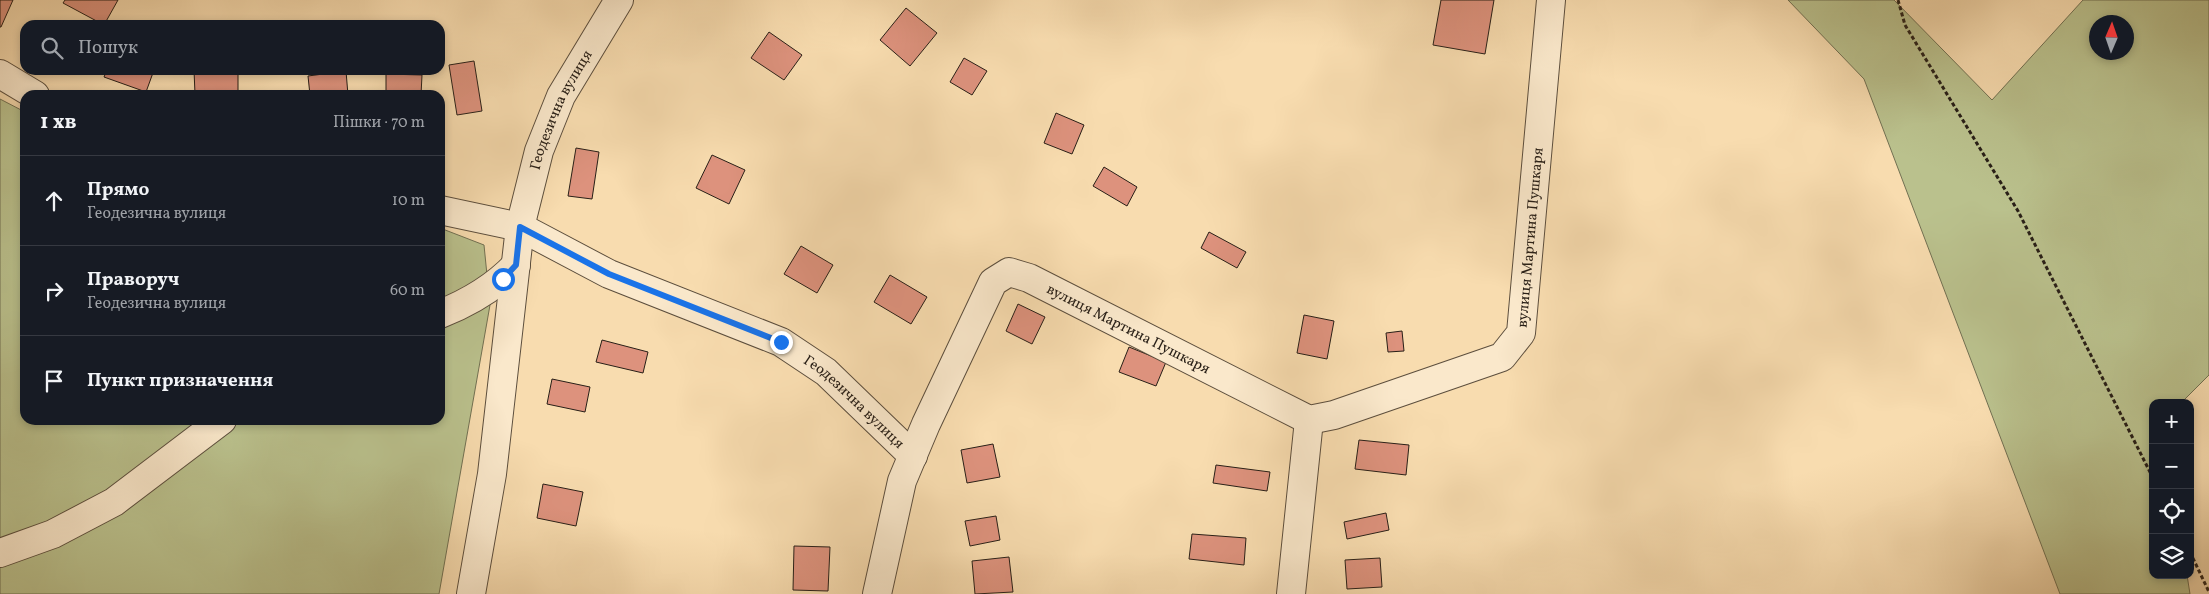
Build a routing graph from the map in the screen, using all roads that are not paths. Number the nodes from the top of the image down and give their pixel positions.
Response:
1 (619, 0) edge
2 (1552, 0) edge
3 (0, 74) edge
4 (27, 90) edge
5 (445, 211) edge
6 (520, 227) junction
7 (516, 265) junction
8 (1029, 278) joint
9 (445, 312) edge
10 (1309, 420) junction
11 (215, 425) edge
12 (913, 456) junction
13 (0, 554) edge
14 (471, 594) edge
15 (877, 594) edge
16 (1291, 594) edge

1 - 6 street, Геодезична вулиця
2 - 10 street, вулиця Мартина Пушкаря
3 - 4 street
5 - 6 street, Геодезична вулиця
6 - 7 street, Геодезична вулиця
6 - 12 street, Геодезична вулиця
7 - 9 street
7 - 14 street, Геодезична вулиця
8 - 10 street, вулиця Мартина Пушкаря
8 - 12 street, Геодезична вулиця
10 - 16 street
11 - 13 street
12 - 15 street, Геодезична вулиця

